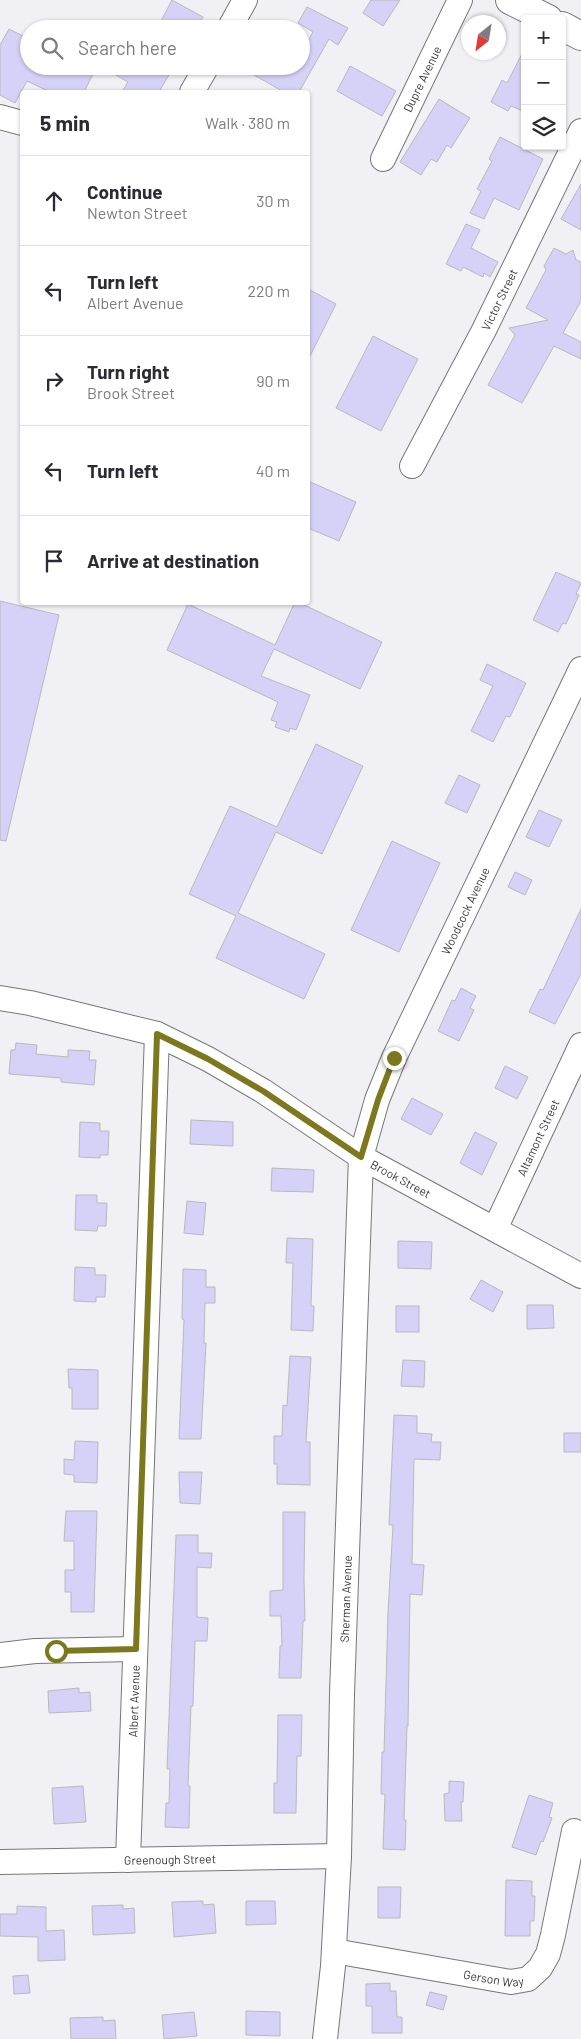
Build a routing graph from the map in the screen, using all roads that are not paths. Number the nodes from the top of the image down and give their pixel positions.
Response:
1 (245, 0) edge
2 (460, 0) edge
3 (510, 0) edge
4 (540, 15) edge
5 (234, 20) edge
6 (566, 28) edge
7 (581, 36) edge
8 (202, 75) edge
9 (193, 90) edge
10 (0, 117) edge
11 (20, 123) edge
12 (581, 131) edge
13 (382, 159) dead end
14 (412, 466) dead end
15 (581, 669) edge
16 (0, 998) edge
17 (157, 1034) junction
18 (581, 1045) edge
19 (361, 1157) junction
20 (495, 1229) junction
21 (581, 1276) edge
22 (136, 1649) junction
23 (0, 1655) edge
24 (574, 1831) dead end
25 (339, 1856) junction
26 (128, 1860) junction
27 (0, 1862) edge
28 (334, 1952) junction
29 (325, 2039) edge

1 - 5 street
2 - 13 street, Dupre Avenue
3 - 4 main road
6 - 7 main road
8 - 9 street
10 - 11 street
12 - 14 street, Victor Street
15 - 19 street, Woodcock Avenue
16 - 17 street, Brook Street
17 - 19 street, Brook Street
17 - 22 street, Albert Avenue
18 - 20 street, Altamont Street
19 - 20 street, Brook Street
19 - 25 street, Sherman Avenue
20 - 21 street, Brook Street
22 - 23 street
22 - 26 street, Albert Avenue
24 - 28 street, Gerson Way
25 - 26 street, Greenough Street
25 - 28 street, Sherman Avenue
26 - 27 street, Greenough Street
28 - 29 street, Sherman Avenue

